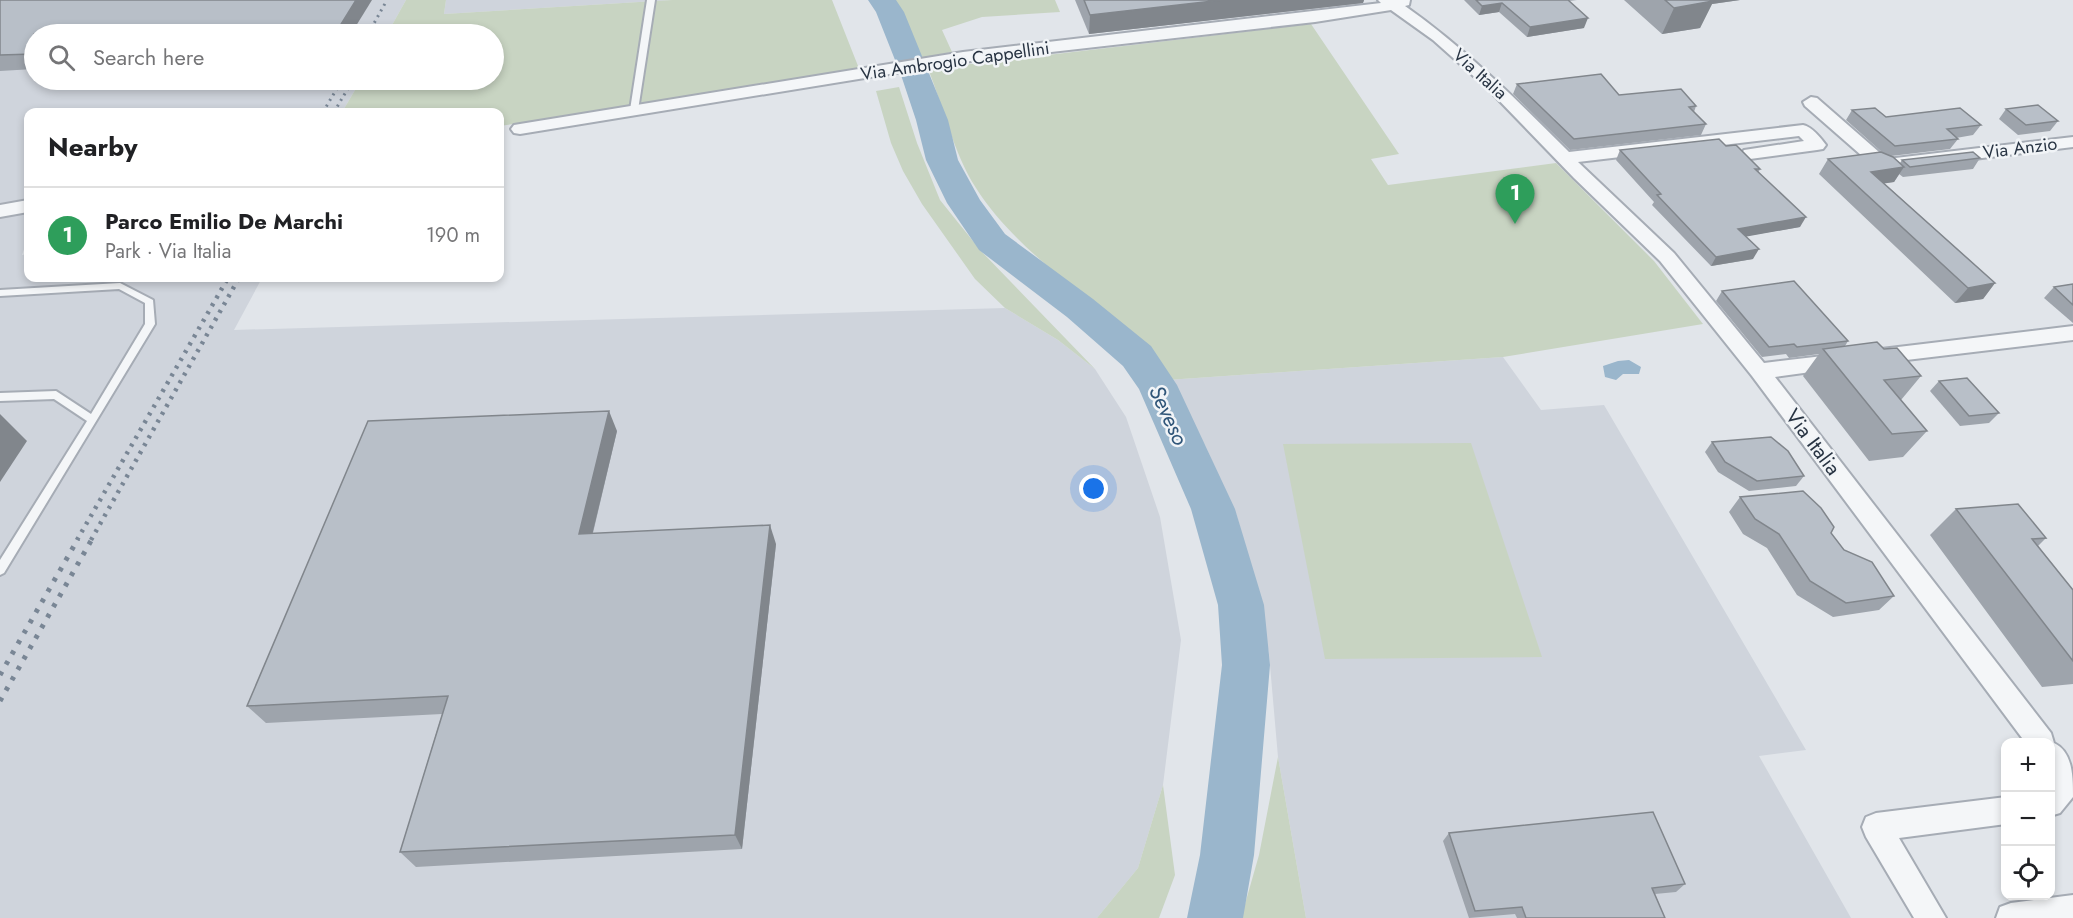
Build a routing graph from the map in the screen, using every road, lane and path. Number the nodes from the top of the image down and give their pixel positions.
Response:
1 (651, 0) edge
2 (1397, 2) edge
3 (1811, 102) dead end
4 (634, 110) junction
5 (520, 129) dead end
6 (2073, 142) edge
7 (1750, 154) dead end
8 (1564, 158) junction
9 (24, 207) edge
10 (0, 211) edge
11 (0, 293) edge
12 (2073, 333) edge
13 (1759, 370) junction
14 (0, 397) edge
15 (93, 420) junction
16 (0, 570) edge
17 (2038, 738) edge
18 (2055, 760) edge
19 (2071, 781) edge
20 (2055, 798) edge
21 (2001, 811) edge
22 (2073, 910) edge
23 (1928, 917) edge
24 (2012, 918) edge

1 - 4 lane
2 - 4 street, Via Ambrogio Cappellini
2 - 8 street, Via Italia
3 - 6 street, Via Anzio
4 - 5 street, Via Ambrogio Cappellini
7 - 8 street
8 - 13 street, Via Italia
9 - 10 street
11 - 15 lane
12 - 13 street
13 - 17 street, Via Italia
14 - 15 lane
15 - 16 lane
18 - 19 street
19 - 20 street
21 - 23 street
22 - 24 street

